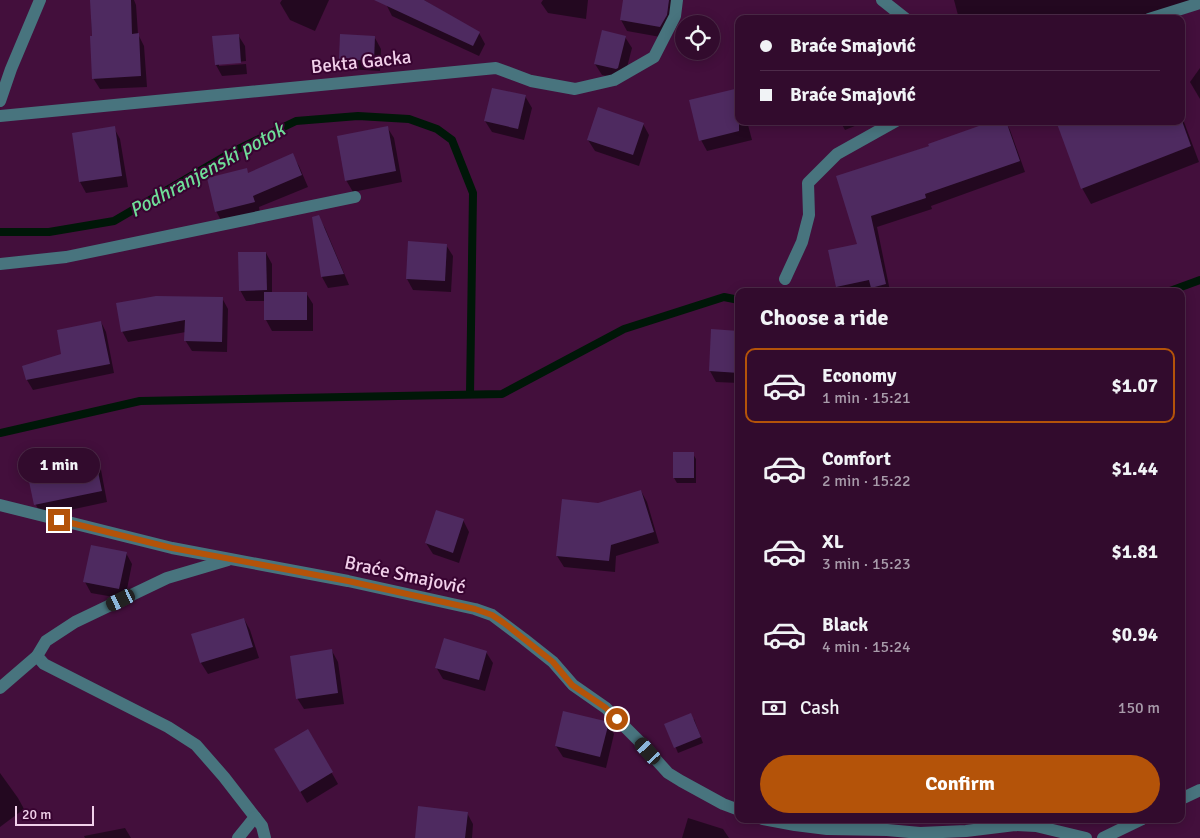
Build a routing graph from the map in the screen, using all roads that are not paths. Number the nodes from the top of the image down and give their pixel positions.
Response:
1 (40, 0) edge
2 (677, 0) edge
3 (882, 0) edge
4 (1200, 3) edge
5 (901, 15) edge
6 (1161, 15) edge
7 (0, 101) edge
8 (0, 116) edge
9 (889, 125) edge
10 (355, 197) dead end
11 (0, 264) edge
12 (785, 279) dead end
13 (0, 505) edge
14 (231, 560) junction
15 (37, 656) junction
16 (0, 688) edge
17 (1200, 790) edge
18 (1185, 797) edge
19 (735, 808) edge
20 (255, 817) junction
21 (784, 823) edge
22 (1134, 823) edge
23 (238, 838) edge
24 (265, 838) edge
25 (1086, 838) edge
26 (1103, 838) edge

1 - 7 street
2 - 8 street, Bekta Gacka
3 - 5 street
4 - 6 street
9 - 12 street
10 - 11 street
13 - 14 street, Braće Smajović
14 - 15 street
14 - 19 street, Braće Smajović
15 - 16 street
15 - 20 street
17 - 18 street
20 - 23 street
20 - 24 street
21 - 25 street
22 - 26 street

